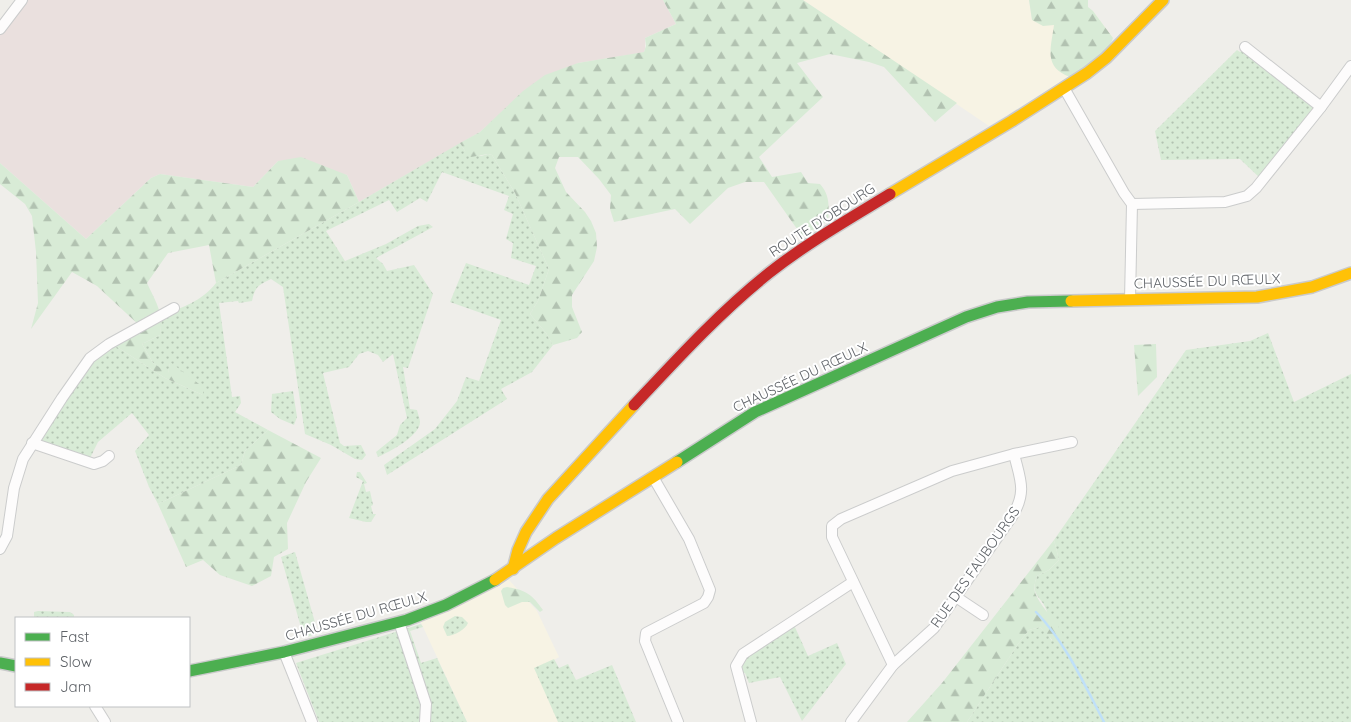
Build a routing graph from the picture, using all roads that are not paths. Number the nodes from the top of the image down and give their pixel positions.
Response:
1 (22, 0) edge
2 (1163, 0) edge
3 (0, 29) edge
4 (1245, 47) dead end
5 (1351, 66) edge
6 (1064, 88) junction
7 (1321, 107) junction
8 (1132, 204) junction
9 (1351, 273) edge
10 (1130, 300) junction
11 (174, 308) dead end
12 (1072, 442) dead end
13 (32, 443) junction
14 (1014, 454) junction
15 (109, 456) dead end
16 (654, 478) junction
17 (0, 549) edge
18 (513, 568) junction
19 (853, 582) junction
20 (956, 597) junction
21 (983, 615) dead end
22 (399, 622) junction
23 (284, 652) junction
24 (0, 664) edge
25 (893, 665) junction
26 (15, 666) edge
27 (190, 671) edge
28 (96, 707) edge
29 (105, 722) edge
30 (312, 722) edge
31 (425, 722) edge
32 (678, 722) edge
33 (751, 722) edge
34 (851, 722) edge

1 - 3 street
2 - 6 main road, ROUTE D'OBOURG
4 - 7 street
5 - 7 street
6 - 8 street
6 - 18 main road, ROUTE D'OBOURG
7 - 8 street
8 - 10 street
9 - 10 main road, CHAUSSÉE DU RŒULX
10 - 16 main road, CHAUSSÉE DU RŒULX
11 - 13 street
12 - 14 street
13 - 15 street
13 - 17 street
14 - 19 street
14 - 20 street, RUE DES FAUBOURGS
16 - 18 main road, CHAUSSÉE DU RŒULX
16 - 32 street
18 - 22 main road, CHAUSSÉE DU RŒULX
19 - 25 street
19 - 33 street
20 - 21 street
20 - 25 street, RUE DES FAUBOURGS
22 - 23 main road, CHAUSSÉE DU RŒULX
22 - 31 street
23 - 27 main road, CHAUSSÉE DU RŒULX
23 - 30 street
24 - 26 main road
25 - 34 street, RUE DES FAUBOURGS
28 - 29 street

